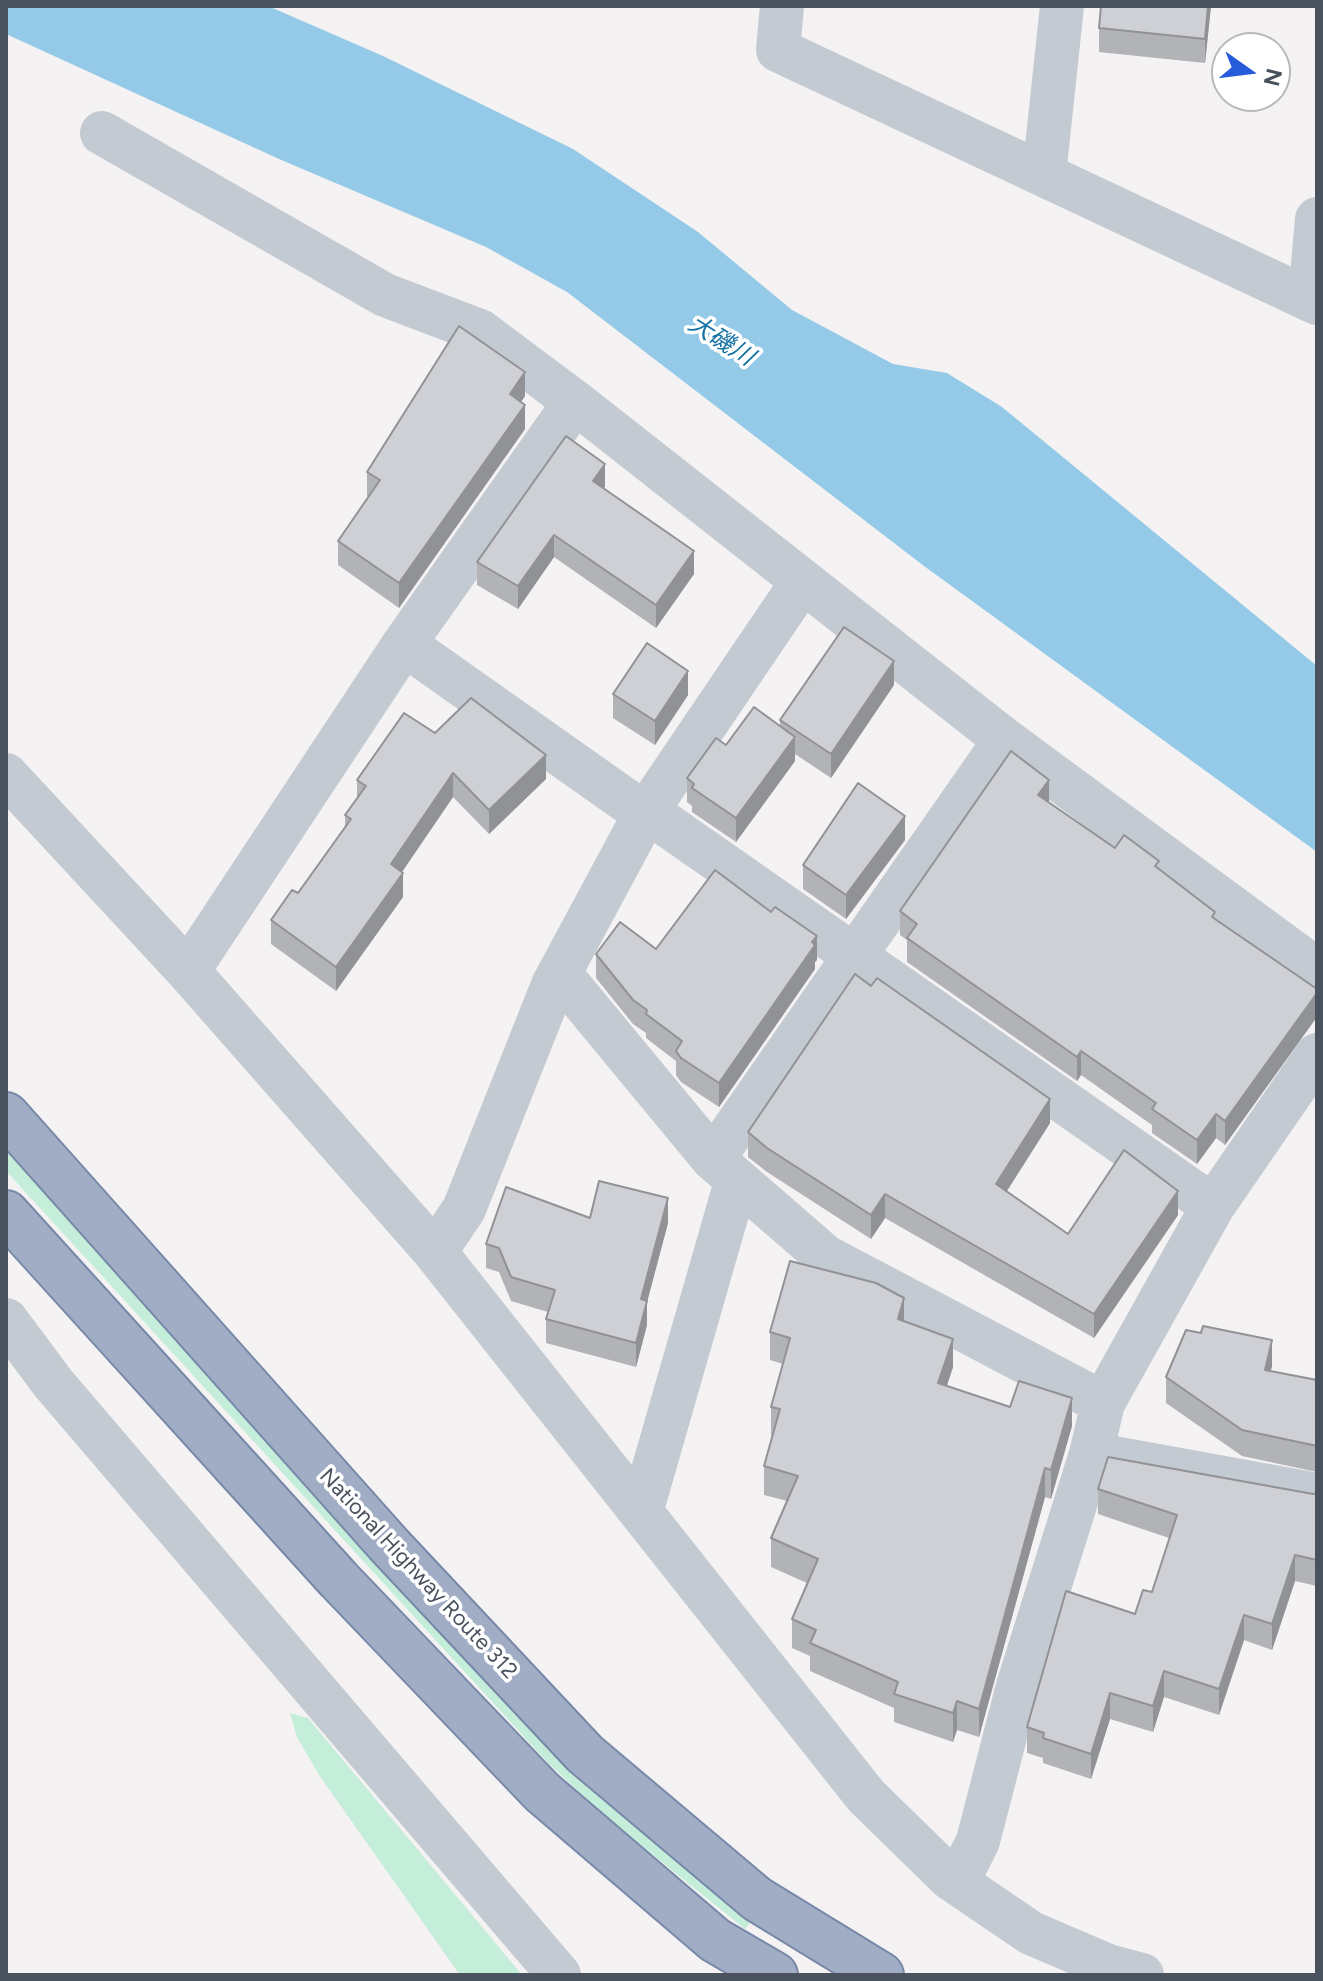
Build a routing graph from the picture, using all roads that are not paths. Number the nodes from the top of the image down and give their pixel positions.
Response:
1 (782, 6) edge
2 (1062, 6) edge
3 (102, 133) dead end
4 (1044, 175) junction
5 (1317, 219) edge
6 (1313, 302) edge
7 (575, 402) junction
8 (802, 582) junction
9 (404, 644) junction
10 (1005, 740) junction
11 (6, 775) edge
12 (646, 813) junction
13 (854, 954) junction
14 (1317, 970) edge
15 (188, 971) junction
16 (560, 974) junction
17 (1317, 1055) edge
18 (6, 1115) edge
19 (724, 1171) junction
20 (1213, 1206) junction
21 (6, 1213) edge
22 (435, 1252) junction
23 (6, 1320) edge
24 (1103, 1403) junction
25 (1091, 1454) junction
26 (1317, 1495) edge
27 (642, 1509) junction
28 (950, 1878) junction
29 (559, 1975) edge
30 (775, 1975) edge
31 (881, 1975) edge
32 (1142, 1975) edge

1 - 4 street
2 - 4 street
3 - 7 street
4 - 6 street
5 - 6 street
7 - 8 street
7 - 9 street
8 - 10 street
8 - 12 street
9 - 12 street
9 - 15 street
10 - 13 street
10 - 14 street
11 - 15 street
12 - 13 street
12 - 16 street
13 - 19 street
13 - 20 street
15 - 22 street
16 - 19 street
16 - 22 street
17 - 20 street
18 - 31 highway, National Highway Route 312
19 - 24 street
19 - 27 street
20 - 24 street
21 - 30 highway
22 - 27 street
23 - 29 street
24 - 25 street
25 - 26 street
25 - 28 street
27 - 28 street
28 - 32 street

